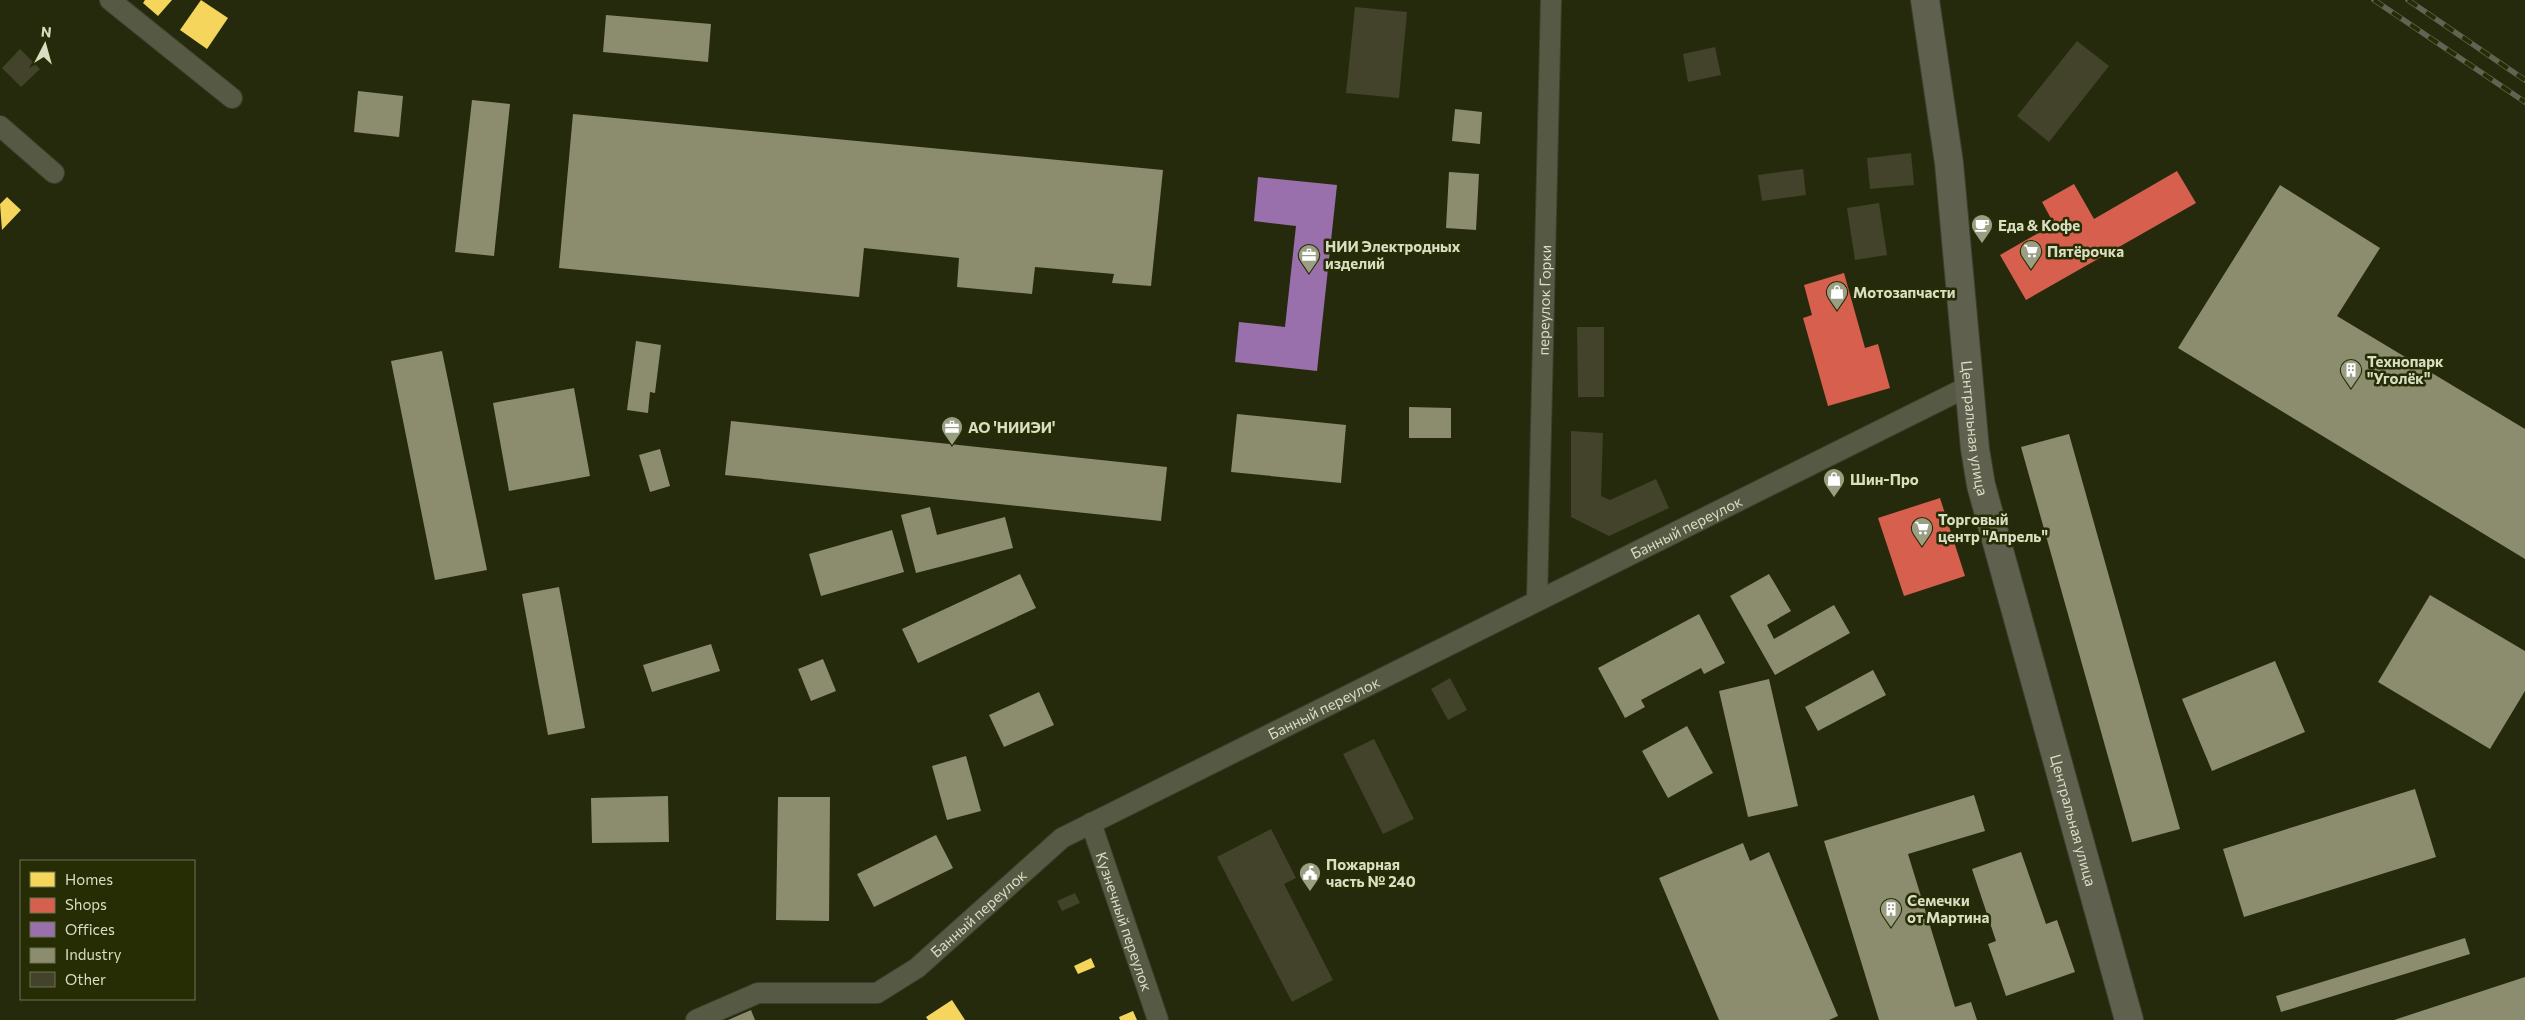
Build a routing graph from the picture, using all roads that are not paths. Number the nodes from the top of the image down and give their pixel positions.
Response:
1 (110, 0) edge
2 (1551, 0) edge
3 (1925, 0) edge
4 (232, 98) dead end
5 (0, 126) edge
6 (54, 173) dead end
7 (1971, 385) junction
8 (1537, 600) junction
9 (1091, 824) junction
10 (696, 1020) edge
11 (1158, 1020) edge
12 (2130, 1020) edge

1 - 4 street
2 - 8 street, переулок Горки
3 - 7 main road, Центральная улица
5 - 6 street
7 - 8 street, Банный переулок
7 - 12 main road, Центральная улица
8 - 9 street, Банный переулок
9 - 10 street, Банный переулок
9 - 11 street, Кузнечный переулок

